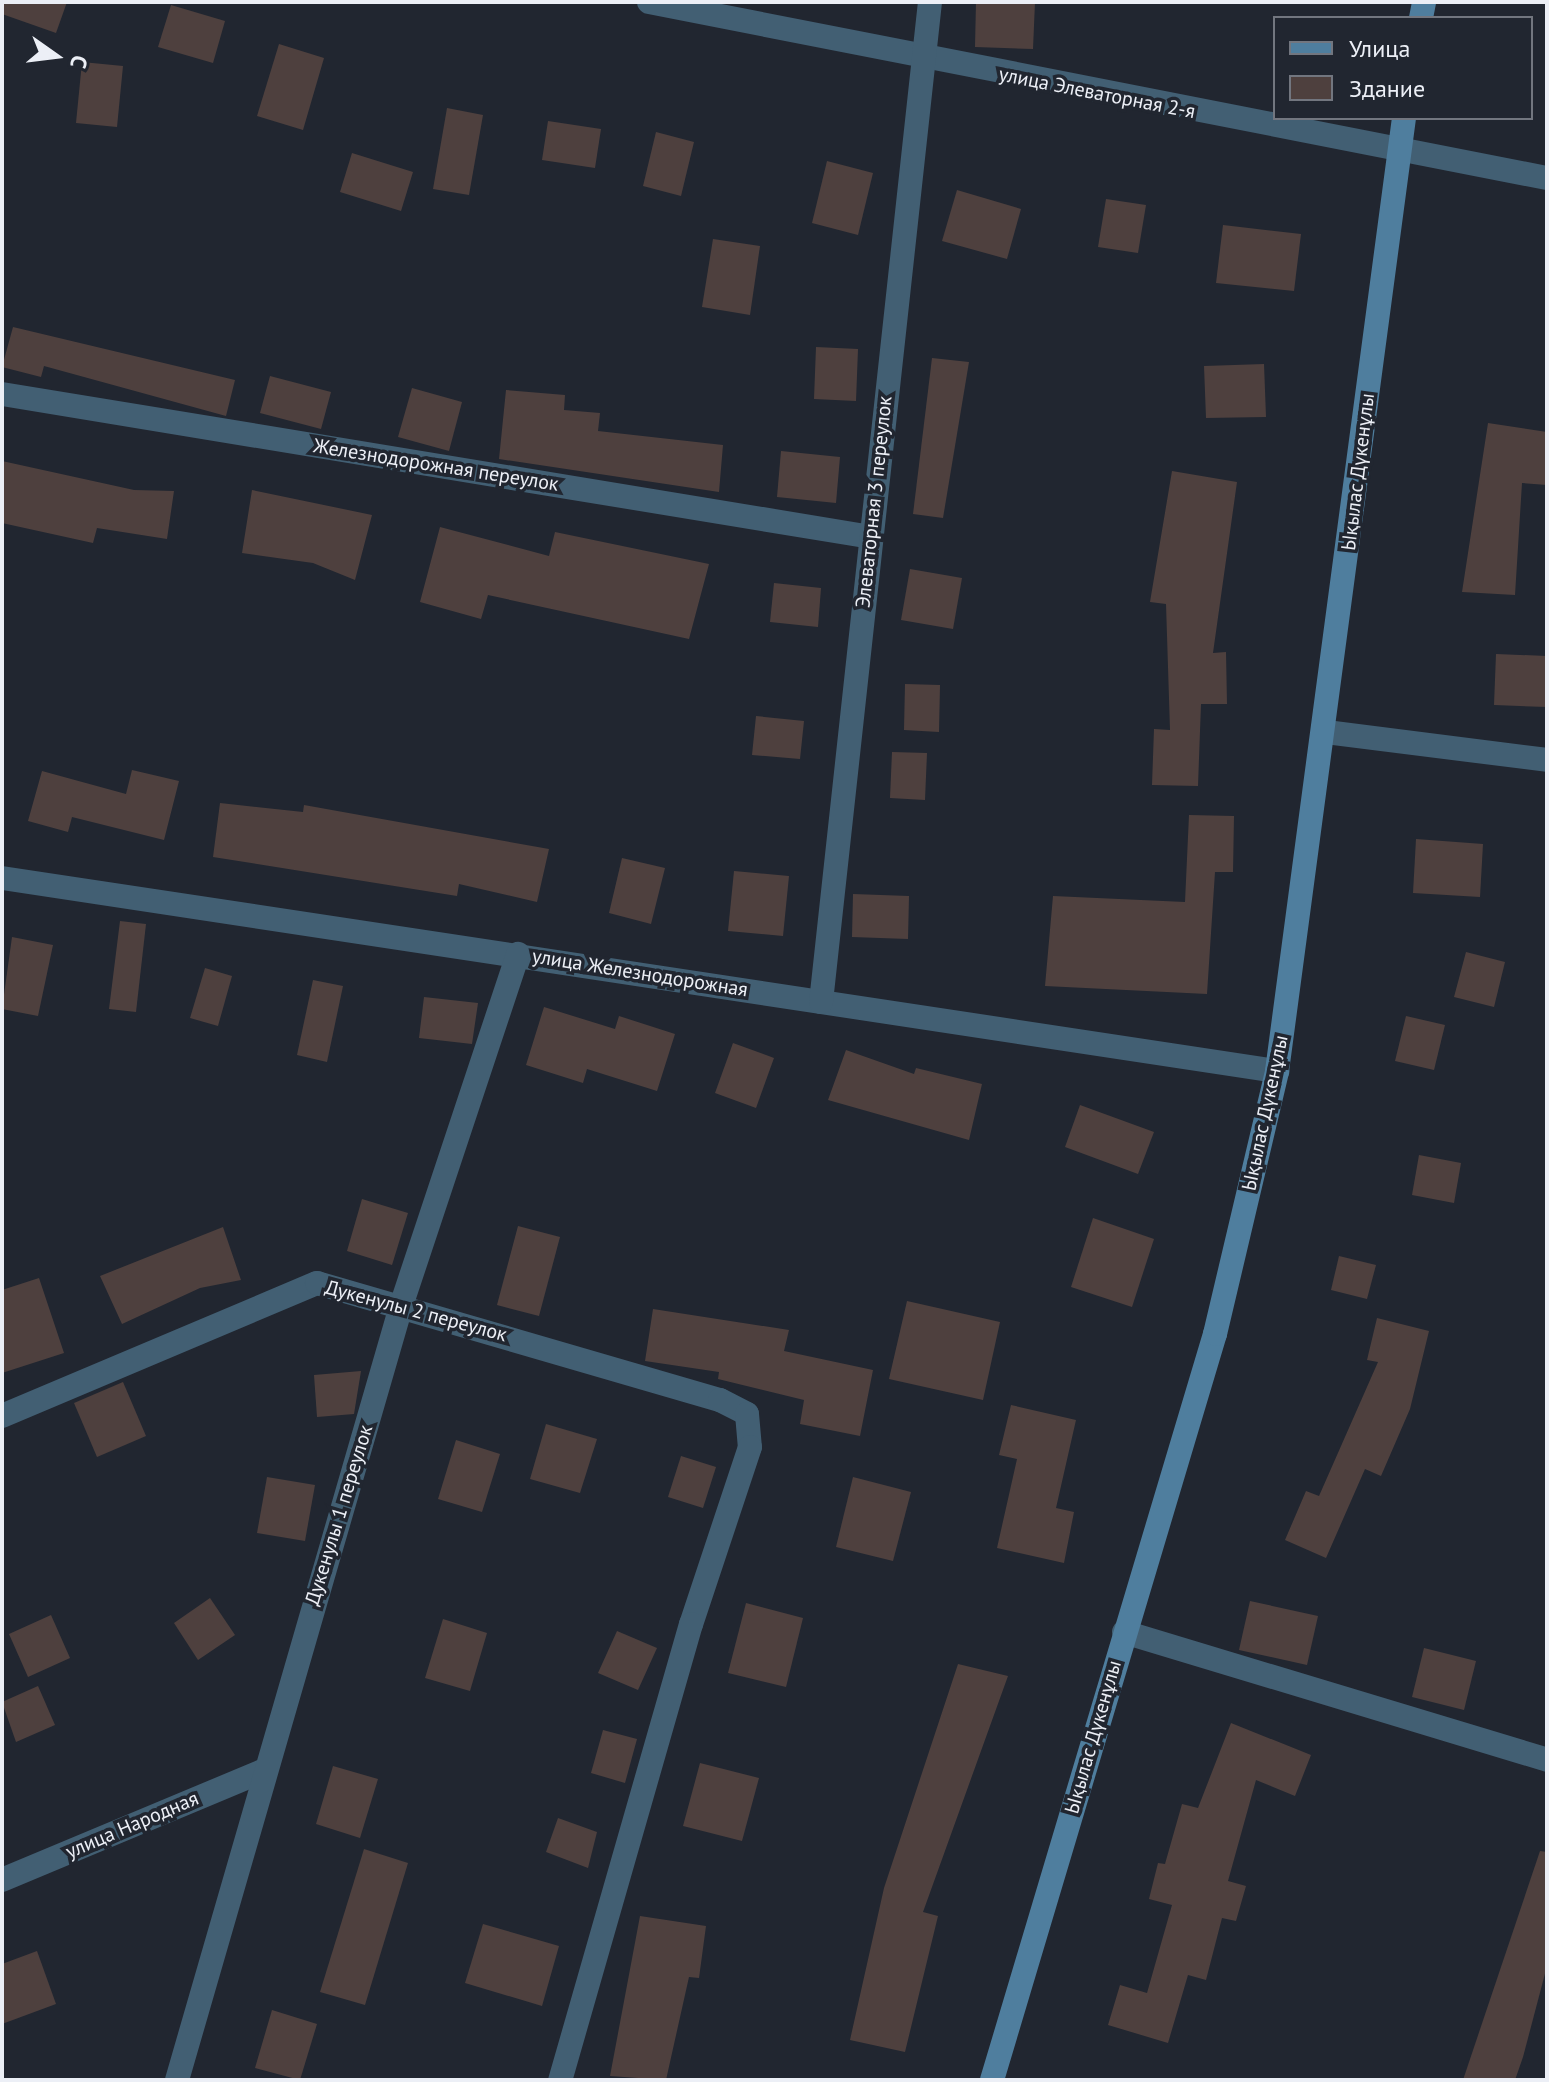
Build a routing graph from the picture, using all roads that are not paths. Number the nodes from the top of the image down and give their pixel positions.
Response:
1 (649, 2) edge
2 (930, 2) edge
3 (921, 60) junction
4 (1404, 120) edge
5 (1399, 150) junction
6 (1547, 178) edge
7 (2, 394) edge
8 (871, 537) junction
9 (1326, 732) junction
10 (1547, 760) edge
11 (2, 878) edge
12 (518, 954) junction
13 (821, 1002) junction
14 (1277, 1071) junction
15 (402, 1303) junction
16 (2, 1416) edge
17 (1124, 1632) junction
18 (1547, 1760) edge
19 (262, 1771) junction
20 (2, 1880) edge
21 (177, 2080) edge
22 (560, 2080) edge
23 (992, 2080) edge

1 - 3 street, улица Элеваторная 2-я
2 - 3 street, Элеваторная 3 переулок
3 - 5 street, улица Элеваторная 2-я
3 - 8 street, Элеваторная 3 переулок
4 - 5 street, Ықылас Дүкенұлы
5 - 6 street, улица Элеваторная 2-я
5 - 9 street, Ықылас Дүкенұлы
7 - 8 street, Железнодорожная переулок
8 - 13 street, Элеваторная 3 переулок
9 - 10 street
9 - 14 street, Ықылас Дүкенұлы
11 - 12 street, улица Железнодорожная
12 - 13 street, улица Железнодорожная
12 - 15 street, Дукенулы 1 переулок
13 - 14 street, улица Железнодорожная
14 - 17 street, Ықылас Дүкенұлы
15 - 16 street, Дукенулы 2 переулок
15 - 19 street, Дукенулы 1 переулок
15 - 22 street, Дукенулы 2 переулок
17 - 18 street
17 - 23 street, Ықылас Дүкенұлы
19 - 20 street, улица Народная
19 - 21 street, Дукенулы 1 переулок

